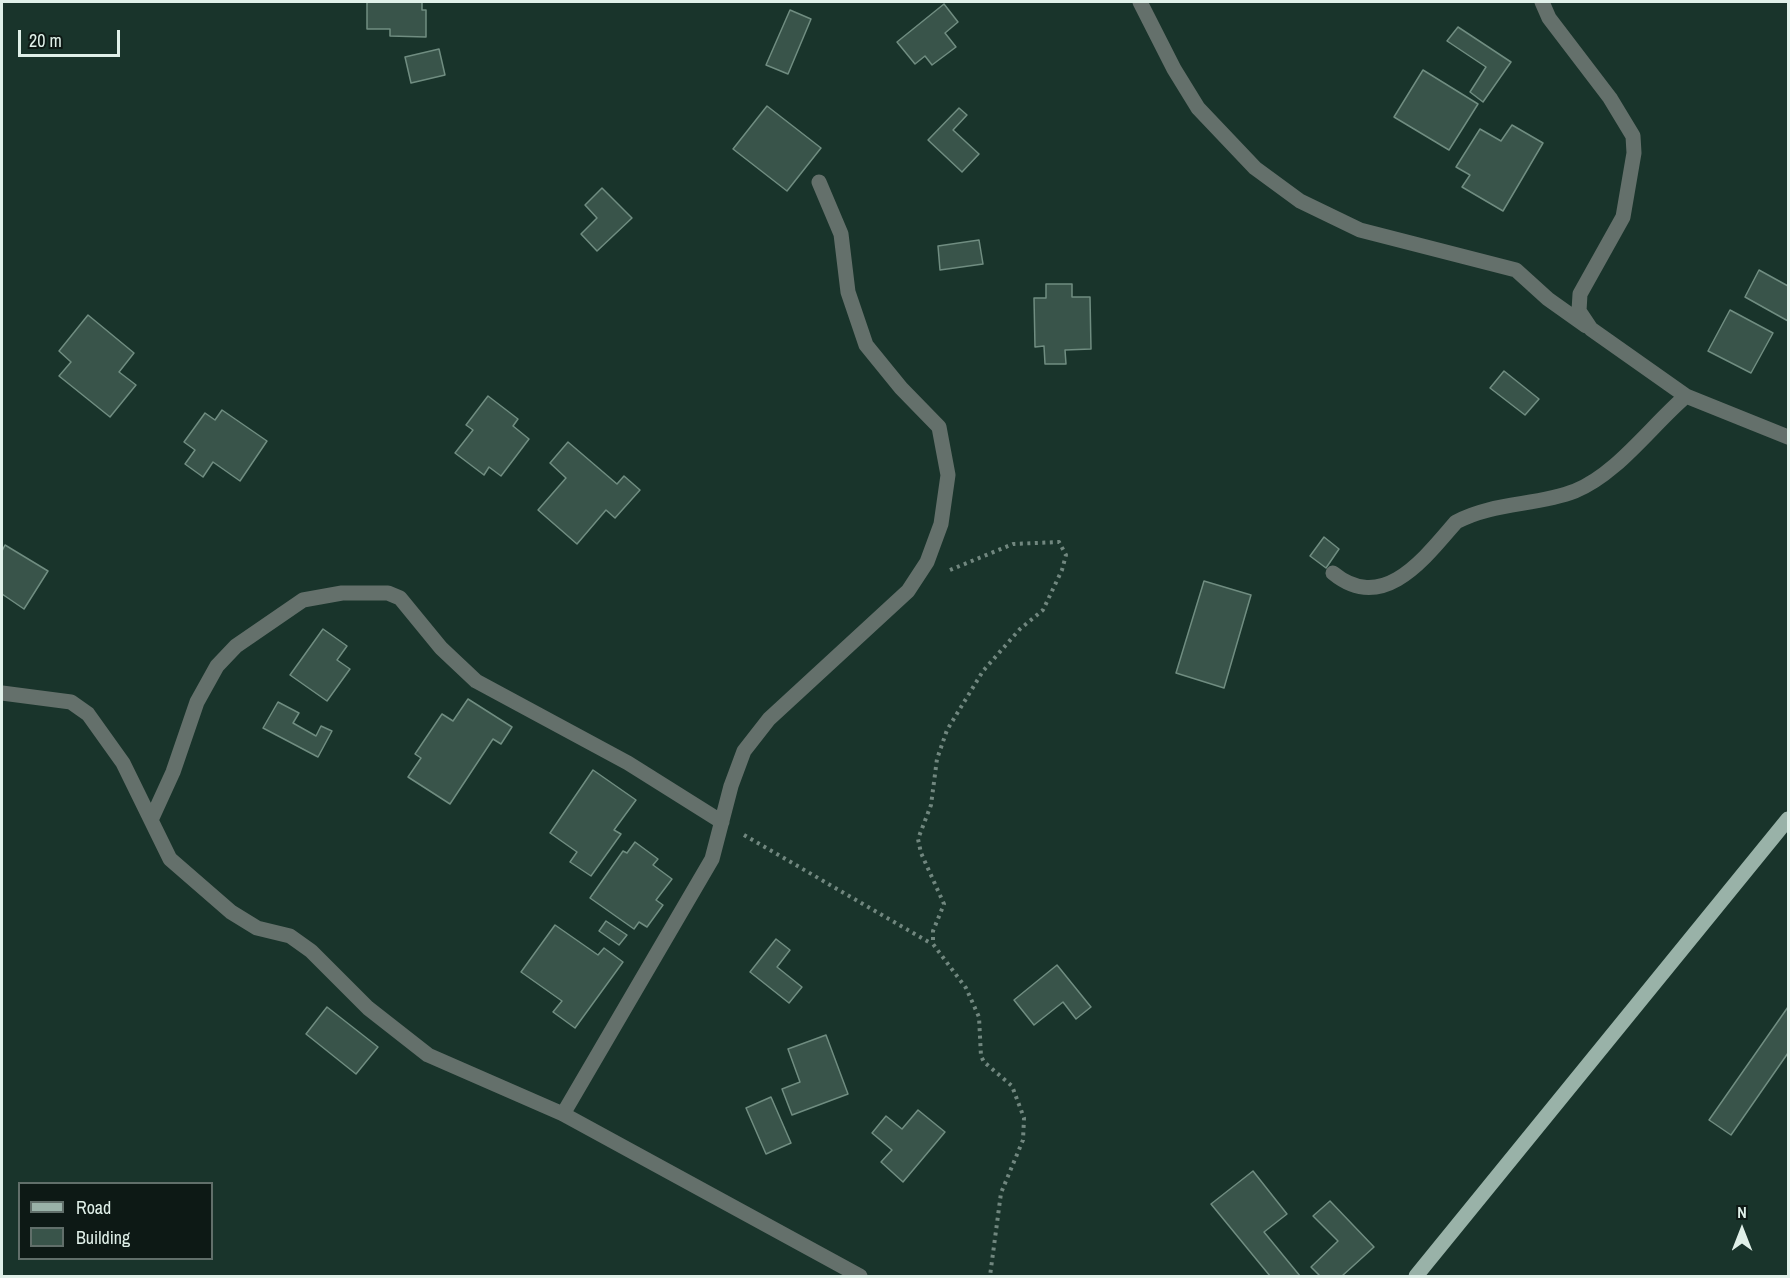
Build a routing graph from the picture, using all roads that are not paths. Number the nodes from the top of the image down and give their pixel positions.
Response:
1 (1140, 2) edge
2 (1542, 2) edge
3 (819, 182) dead end
4 (1591, 329) junction
5 (1686, 396) junction
6 (1788, 437) edge
7 (1333, 573) dead end
8 (2, 693) edge
9 (152, 818) junction
10 (1788, 819) edge
11 (722, 822) junction
12 (563, 1114) junction
13 (860, 1276) edge
14 (1416, 1276) edge

1 - 4 street
2 - 4 street
3 - 11 street
4 - 5 street
5 - 6 street
5 - 7 street
8 - 9 street
9 - 11 street
9 - 12 street
10 - 14 main road
11 - 12 street
12 - 13 street

